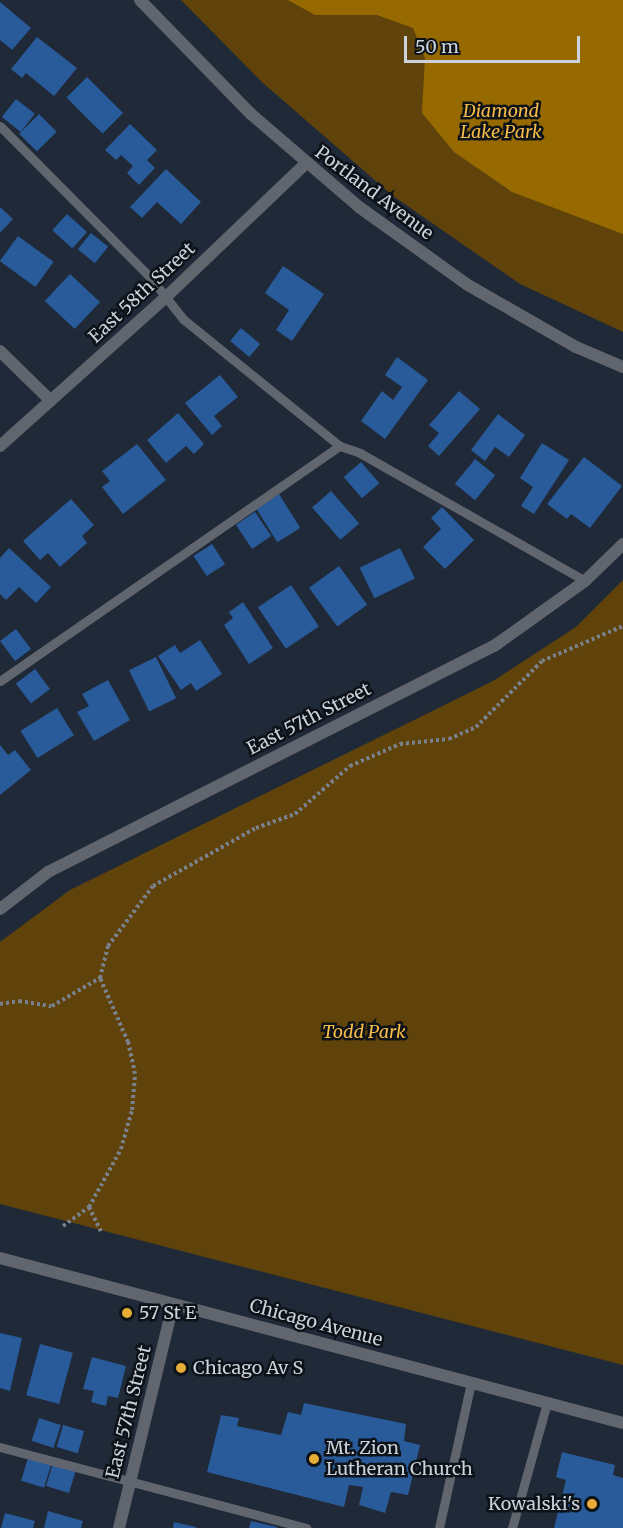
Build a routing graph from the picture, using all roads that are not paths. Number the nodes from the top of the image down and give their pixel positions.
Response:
1 (140, 0) edge
2 (0, 126) edge
3 (305, 164) junction
4 (166, 297) junction
5 (0, 351) edge
6 (623, 367) edge
7 (51, 401) junction
8 (0, 446) edge
9 (340, 446) junction
10 (623, 544) edge
11 (585, 580) junction
12 (0, 681) edge
13 (0, 909) edge
14 (0, 1258) edge
15 (173, 1304) junction
16 (471, 1383) junction
17 (547, 1403) junction
18 (623, 1423) edge
19 (0, 1447) edge
20 (130, 1482) junction
21 (119, 1528) edge
22 (306, 1528) edge
23 (439, 1528) edge
24 (512, 1528) edge

1 - 3 street, Portland Avenue
2 - 4 lane
3 - 4 street, East 58th Street
3 - 6 street, Portland Avenue
4 - 7 street, East 58th Street
4 - 9 lane
5 - 7 street
7 - 8 street, East 58th Street
9 - 11 lane
9 - 12 lane
10 - 11 street, East 57th Street
11 - 13 street, East 57th Street
14 - 15 street, Chicago Avenue
15 - 16 street, Chicago Avenue
15 - 20 street, East 57th Street
16 - 17 street, Chicago Avenue
16 - 23 lane
17 - 18 street, Chicago Avenue
17 - 24 lane
19 - 20 lane
20 - 21 street, East 57th Street
20 - 22 lane

